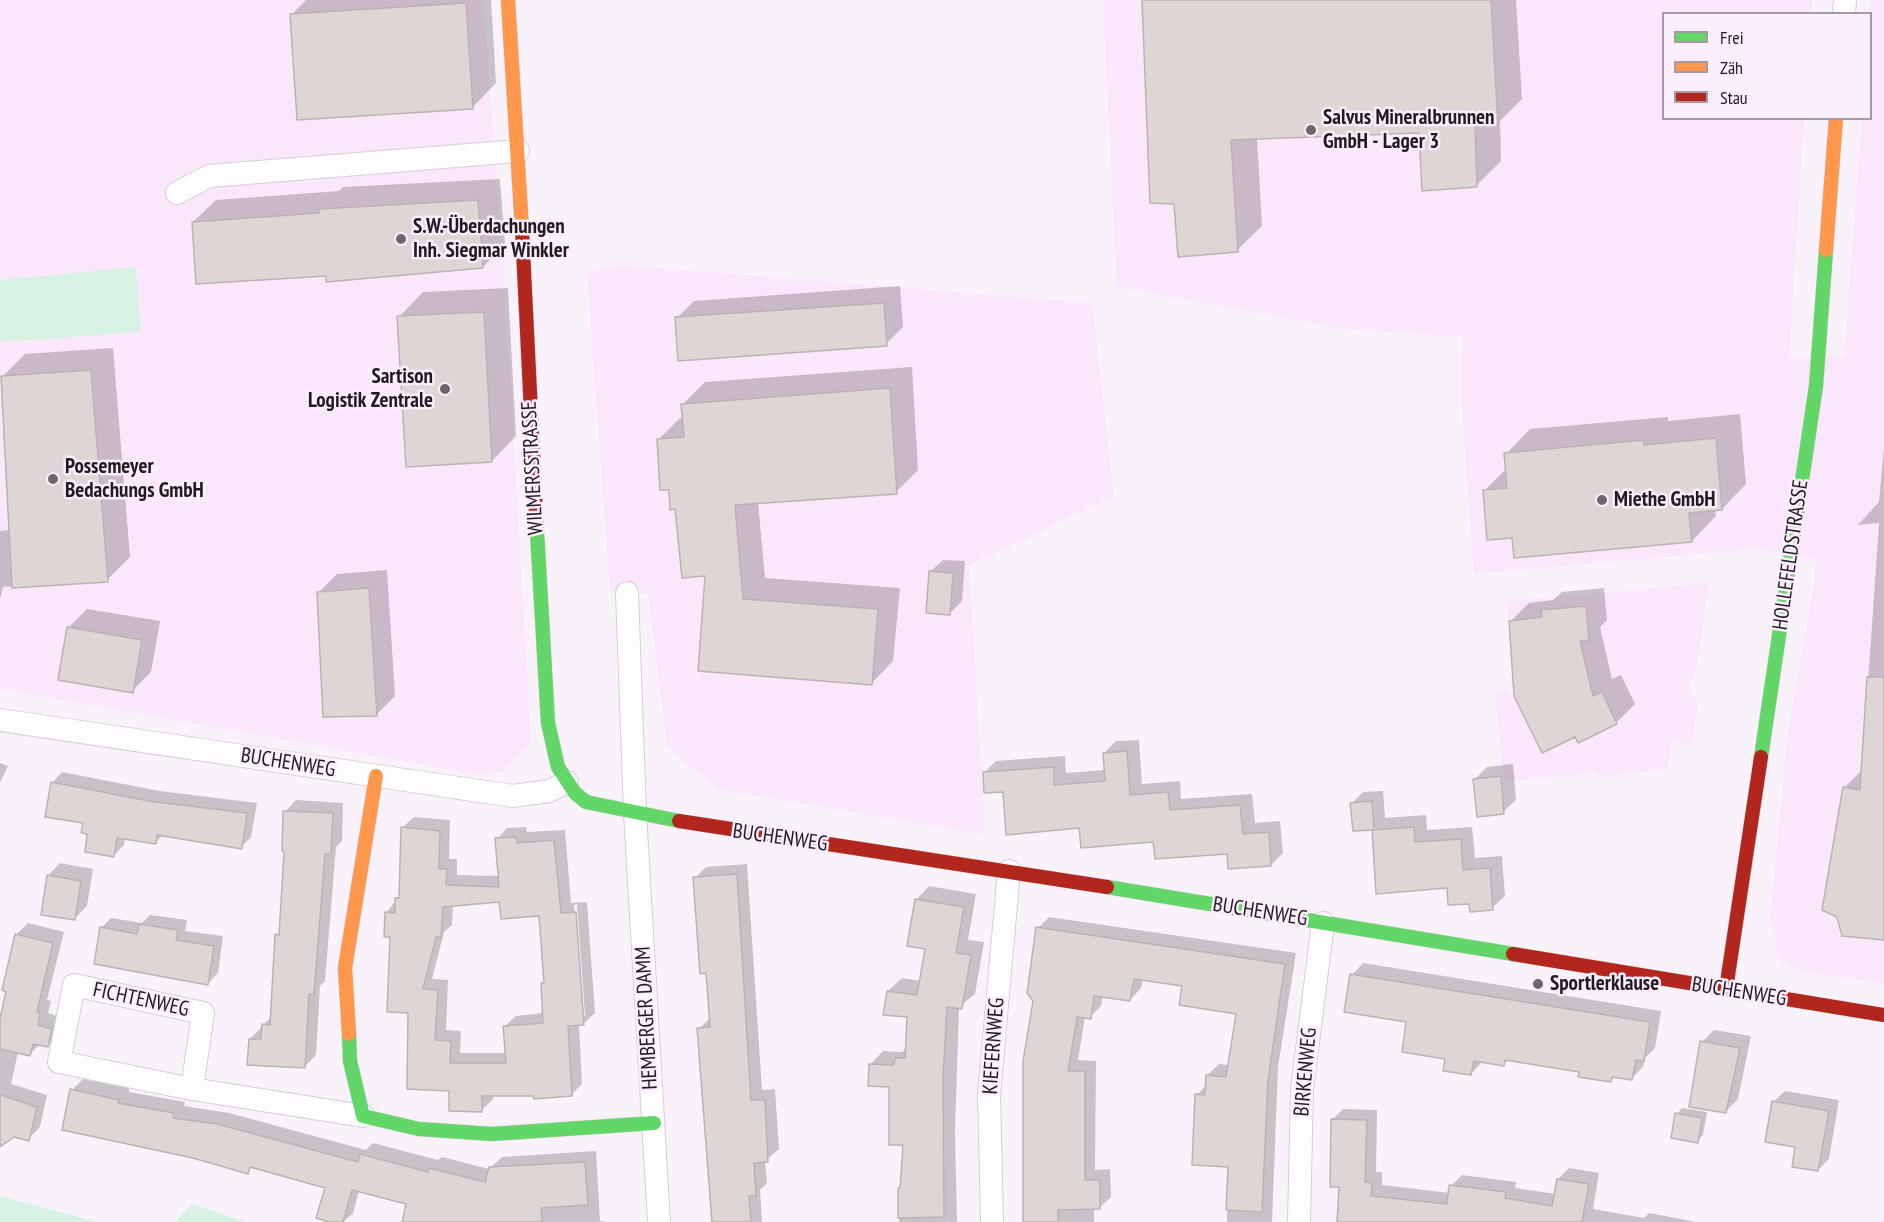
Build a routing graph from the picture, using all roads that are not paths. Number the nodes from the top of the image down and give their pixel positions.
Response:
1 (508, 0) edge
2 (1836, 120) edge
3 (518, 151) junction
4 (177, 193) dead end
5 (627, 593) dead end
6 (0, 720) edge
7 (376, 776) junction
8 (567, 782) junction
9 (635, 813) junction
10 (1009, 871) junction
11 (1323, 922) junction
12 (1726, 989) junction
13 (1884, 1015) edge
14 (192, 1089) junction
15 (363, 1116) junction
16 (654, 1123) junction
17 (659, 1222) edge
18 (992, 1222) edge
19 (1299, 1222) edge

1 - 3 street, WILMERSSTRASSE
2 - 12 street, HOLLEFELDSTRASSE
3 - 4 street
3 - 8 street, WILMERSSTRASSE
5 - 9 street
6 - 7 street, BUCHENWEG
7 - 8 street, BUCHENWEG
7 - 15 street
8 - 9 street, BUCHENWEG
9 - 10 street, BUCHENWEG
9 - 16 street, HEMBERGER DAMM
10 - 11 street, BUCHENWEG
10 - 18 street, KIEFERNWEG
11 - 12 street, BUCHENWEG
11 - 19 street, BIRKENWEG
12 - 13 street, BUCHENWEG
14 - 14 street, FICHTENWEG
14 - 15 street, FICHTENWEG
15 - 16 street, FICHTENWEG
16 - 17 street, HEMBERGER DAMM

